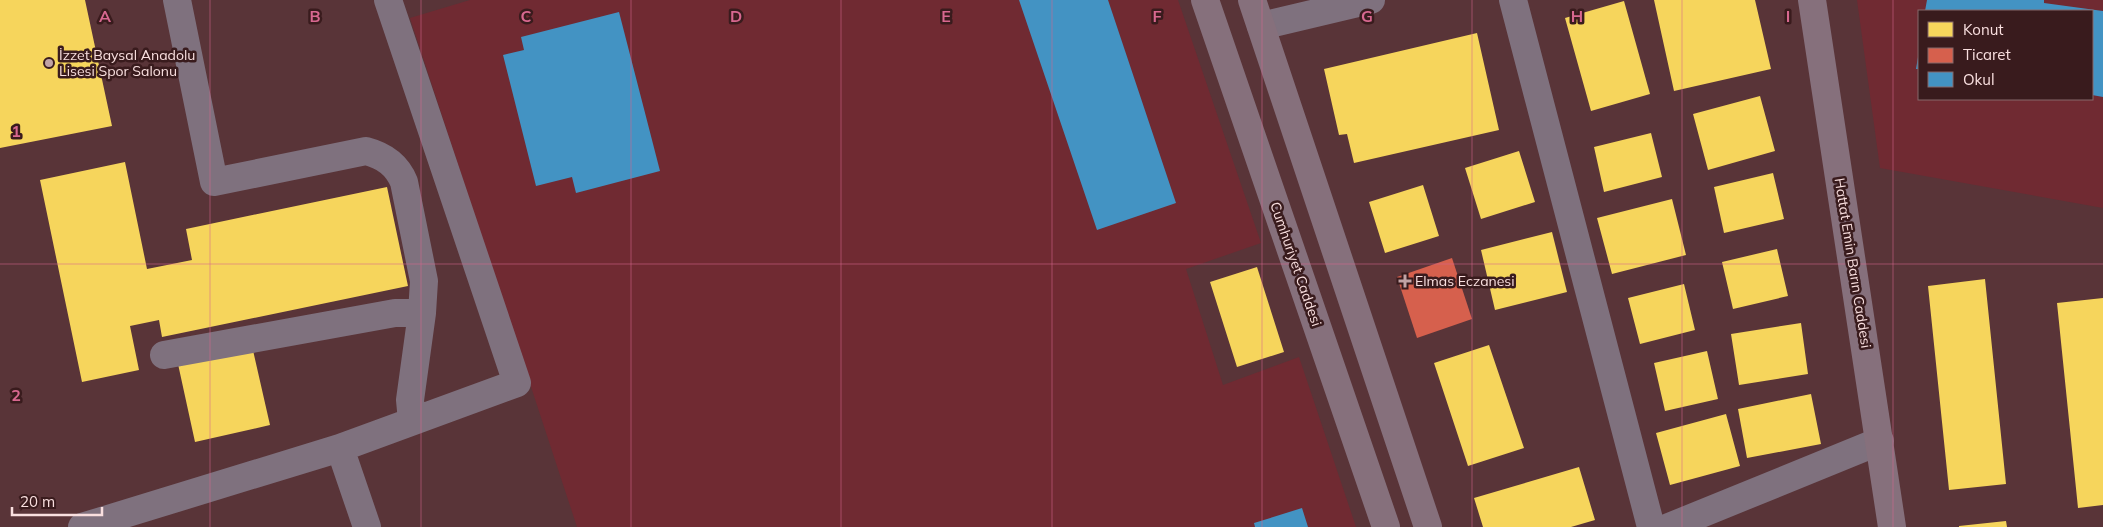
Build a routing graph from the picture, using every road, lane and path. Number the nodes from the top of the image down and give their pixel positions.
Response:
1 (177, 0) edge
2 (388, 0) edge
3 (1205, 0) edge
4 (1252, 0) edge
5 (1371, 0) edge
6 (1513, 0) edge
7 (1812, 0) edge
8 (1261, 26) junction
9 (422, 314) junction
10 (164, 355) dead end
11 (412, 421) junction
12 (1880, 441) junction
13 (340, 448) junction
14 (82, 527) edge
15 (367, 527) edge
16 (1386, 527) edge
17 (1428, 527) edge
18 (1650, 527) edge
19 (1669, 527) edge
20 (1892, 527) edge

1 - 9 street
2 - 11 street
3 - 16 main road, Cumhuriyet Caddesi
4 - 8 main road
5 - 8 street
6 - 18 street
7 - 12 main road, Hattat Emin Barın Caddesi
8 - 17 main road
9 - 10 street
9 - 11 street
11 - 13 street
12 - 19 street
12 - 20 main road, Hattat Emin Barın Caddesi
13 - 14 street
13 - 15 street

